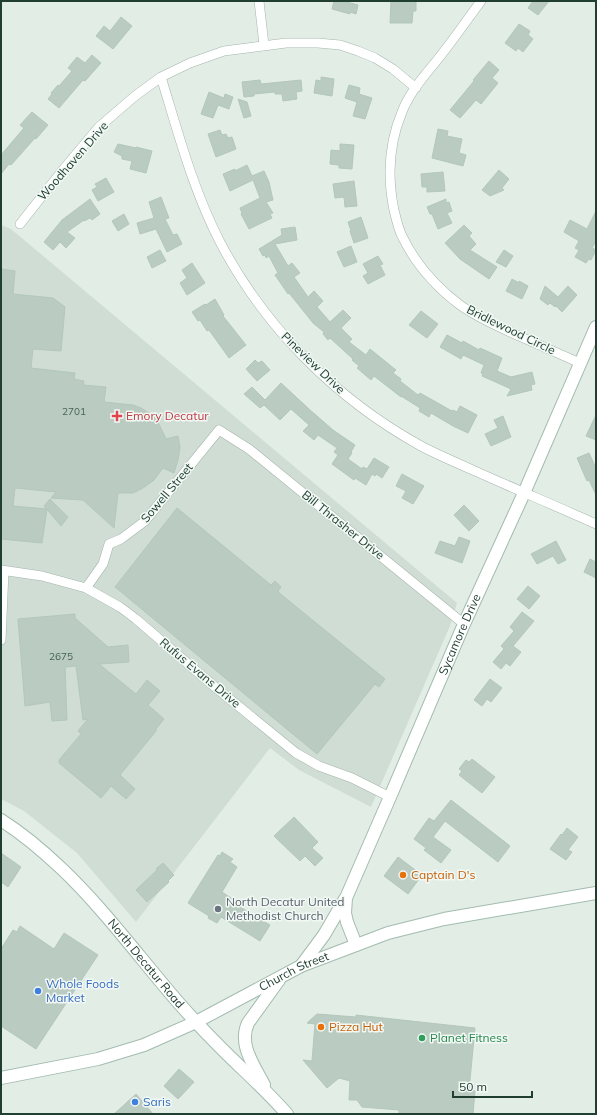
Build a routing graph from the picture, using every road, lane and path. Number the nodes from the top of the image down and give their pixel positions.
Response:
1 (259, 1) edge
2 (481, 1) edge
3 (264, 45) junction
4 (161, 77) junction
5 (416, 88) junction
6 (20, 224) dead end
7 (596, 327) edge
8 (580, 362) junction
9 (219, 430) joint
10 (524, 493) junction
11 (596, 524) edge
12 (3, 570) edge
13 (86, 588) junction
14 (464, 624) junction
15 (1, 640) edge
16 (390, 797) junction
17 (1, 820) edge
18 (596, 893) edge
19 (346, 898) junction
20 (356, 945) junction
21 (301, 966) junction
22 (281, 977) junction
23 (196, 1022) junction
24 (1, 1078) edge
25 (269, 1094) junction
26 (287, 1114) edge

1 - 3 street
2 - 5 street, Bridlewood Circle
3 - 4 street, Woodhaven Drive
3 - 5 street, Woodhaven Drive
4 - 6 street, Woodhaven Drive
4 - 10 street, Pineview Drive
5 - 8 street, Bridlewood Circle
7 - 8 main road, Sycamore Drive
8 - 10 main road, Sycamore Drive
9 - 13 street, Sowell Street
9 - 14 street, Bill Thrasher Drive
10 - 11 street, Pineview Drive
10 - 14 main road, Sycamore Drive
12 - 13 street, Rufus Evans Drive
12 - 15 street
13 - 16 street, Rufus Evans Drive
14 - 16 main road, Sycamore Drive
16 - 19 main road, Sycamore Drive
17 - 23 main road, North Decatur Road
18 - 20 main road, Church Street
19 - 20 main road, Sycamore Drive
19 - 21 main road
20 - 21 main road, Church Street
21 - 22 main road, Church Street
22 - 23 main road, Church Street
22 - 25 main road
23 - 24 main road, Church Street
23 - 25 main road, North Decatur Road
25 - 26 main road, North Decatur Road

